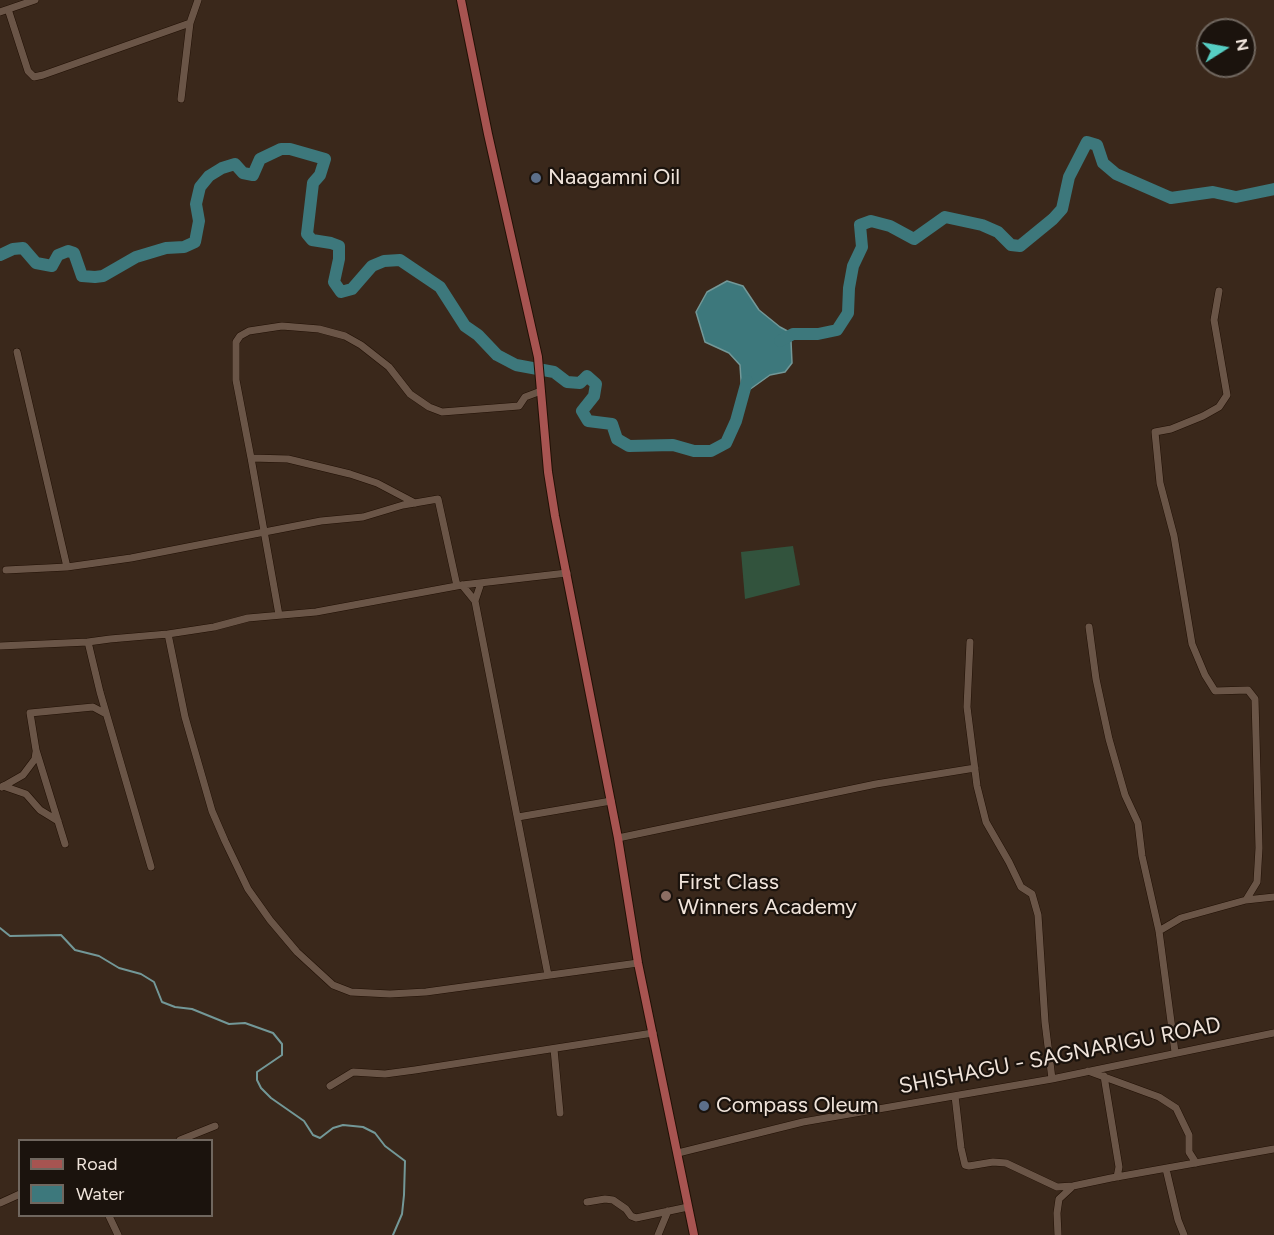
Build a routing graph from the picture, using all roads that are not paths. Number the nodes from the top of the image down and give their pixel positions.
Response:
1 (35, 0) edge
2 (198, 0) edge
3 (461, 0) edge
4 (8, 9) junction
5 (0, 12) edge
6 (190, 23) junction
7 (181, 99) dead end
8 (1219, 291) dead end
9 (17, 352) dead end
10 (541, 391) junction
11 (251, 458) junction
12 (415, 503) junction
13 (263, 533) junction
14 (67, 567) junction
15 (6, 570) dead end
16 (567, 573) junction
17 (481, 583) junction
18 (459, 585) junction
19 (475, 600) junction
20 (279, 615) junction
21 (1089, 627) dead end
22 (168, 634) junction
23 (88, 642) junction
24 (970, 642) dead end
25 (0, 646) edge
26 (100, 692) junction
27 (93, 707) junction
28 (106, 714) junction
29 (36, 750) junction
30 (975, 768) junction
31 (2, 787) edge
32 (611, 801) junction
33 (518, 817) junction
34 (58, 821) junction
35 (618, 837) junction
36 (65, 844) dead end
37 (151, 867) dead end
38 (1274, 897) edge
39 (1246, 900) junction
40 (1159, 931) junction
41 (638, 963) junction
42 (548, 975) junction
43 (653, 1033) junction
44 (1274, 1033) edge
45 (554, 1049) junction
46 (1175, 1052) junction
47 (1088, 1071) junction
48 (1104, 1076) junction
49 (1052, 1079) junction
50 (330, 1086) dead end
51 (956, 1096) junction
52 (560, 1113) dead end
53 (215, 1126) dead end
54 (182, 1139) edge
55 (1274, 1149) edge
56 (678, 1153) junction
57 (1196, 1163) junction
58 (1166, 1169) junction
59 (1118, 1177) junction
60 (1073, 1186) junction
61 (18, 1195) edge
62 (587, 1202) dead end
63 (0, 1203) edge
64 (688, 1207) junction
65 (668, 1211) junction
66 (110, 1217) edge
67 (118, 1235) edge
68 (658, 1235) edge
69 (694, 1235) edge
70 (1058, 1235) edge
71 (1184, 1235) edge

1 - 4 street
2 - 6 street
3 - 10 main road
4 - 5 street
4 - 6 street
6 - 7 street
8 - 39 street
9 - 14 street
10 - 11 street
10 - 16 main road
11 - 12 street
11 - 13 street
12 - 13 street
12 - 18 street
13 - 14 street
13 - 20 street
14 - 15 street
16 - 17 street
16 - 32 main road
17 - 18 street
17 - 19 street
18 - 19 street
18 - 20 street
19 - 33 street
20 - 22 street
21 - 40 street
22 - 23 street
22 - 42 street
23 - 25 street
23 - 26 street
24 - 30 street
26 - 27 street
26 - 28 street
27 - 28 street
27 - 29 street
28 - 37 street
29 - 31 street
29 - 34 street
30 - 35 street
30 - 49 street
31 - 34 street
32 - 33 street
32 - 35 main road
33 - 42 street
34 - 36 street
35 - 41 main road
38 - 39 street
39 - 40 street
40 - 46 street
41 - 42 street
41 - 43 main road
43 - 45 street
43 - 56 main road
44 - 46 street, SHISHAGU - SAGNARIGU ROAD
45 - 50 street
45 - 52 street
46 - 47 street, SHISHAGU - SAGNARIGU ROAD
47 - 48 street
47 - 49 street, SHISHAGU - SAGNARIGU ROAD
48 - 57 street
48 - 59 street
49 - 51 street, SHISHAGU - SAGNARIGU ROAD
51 - 56 street, SHISHAGU - SAGNARIGU ROAD
51 - 60 street
53 - 54 street
55 - 57 street
56 - 64 main road
57 - 58 street
58 - 59 street
58 - 71 street
59 - 60 street
60 - 70 street
61 - 63 street
62 - 65 street
64 - 65 street
64 - 69 main road
65 - 68 street
66 - 67 street

